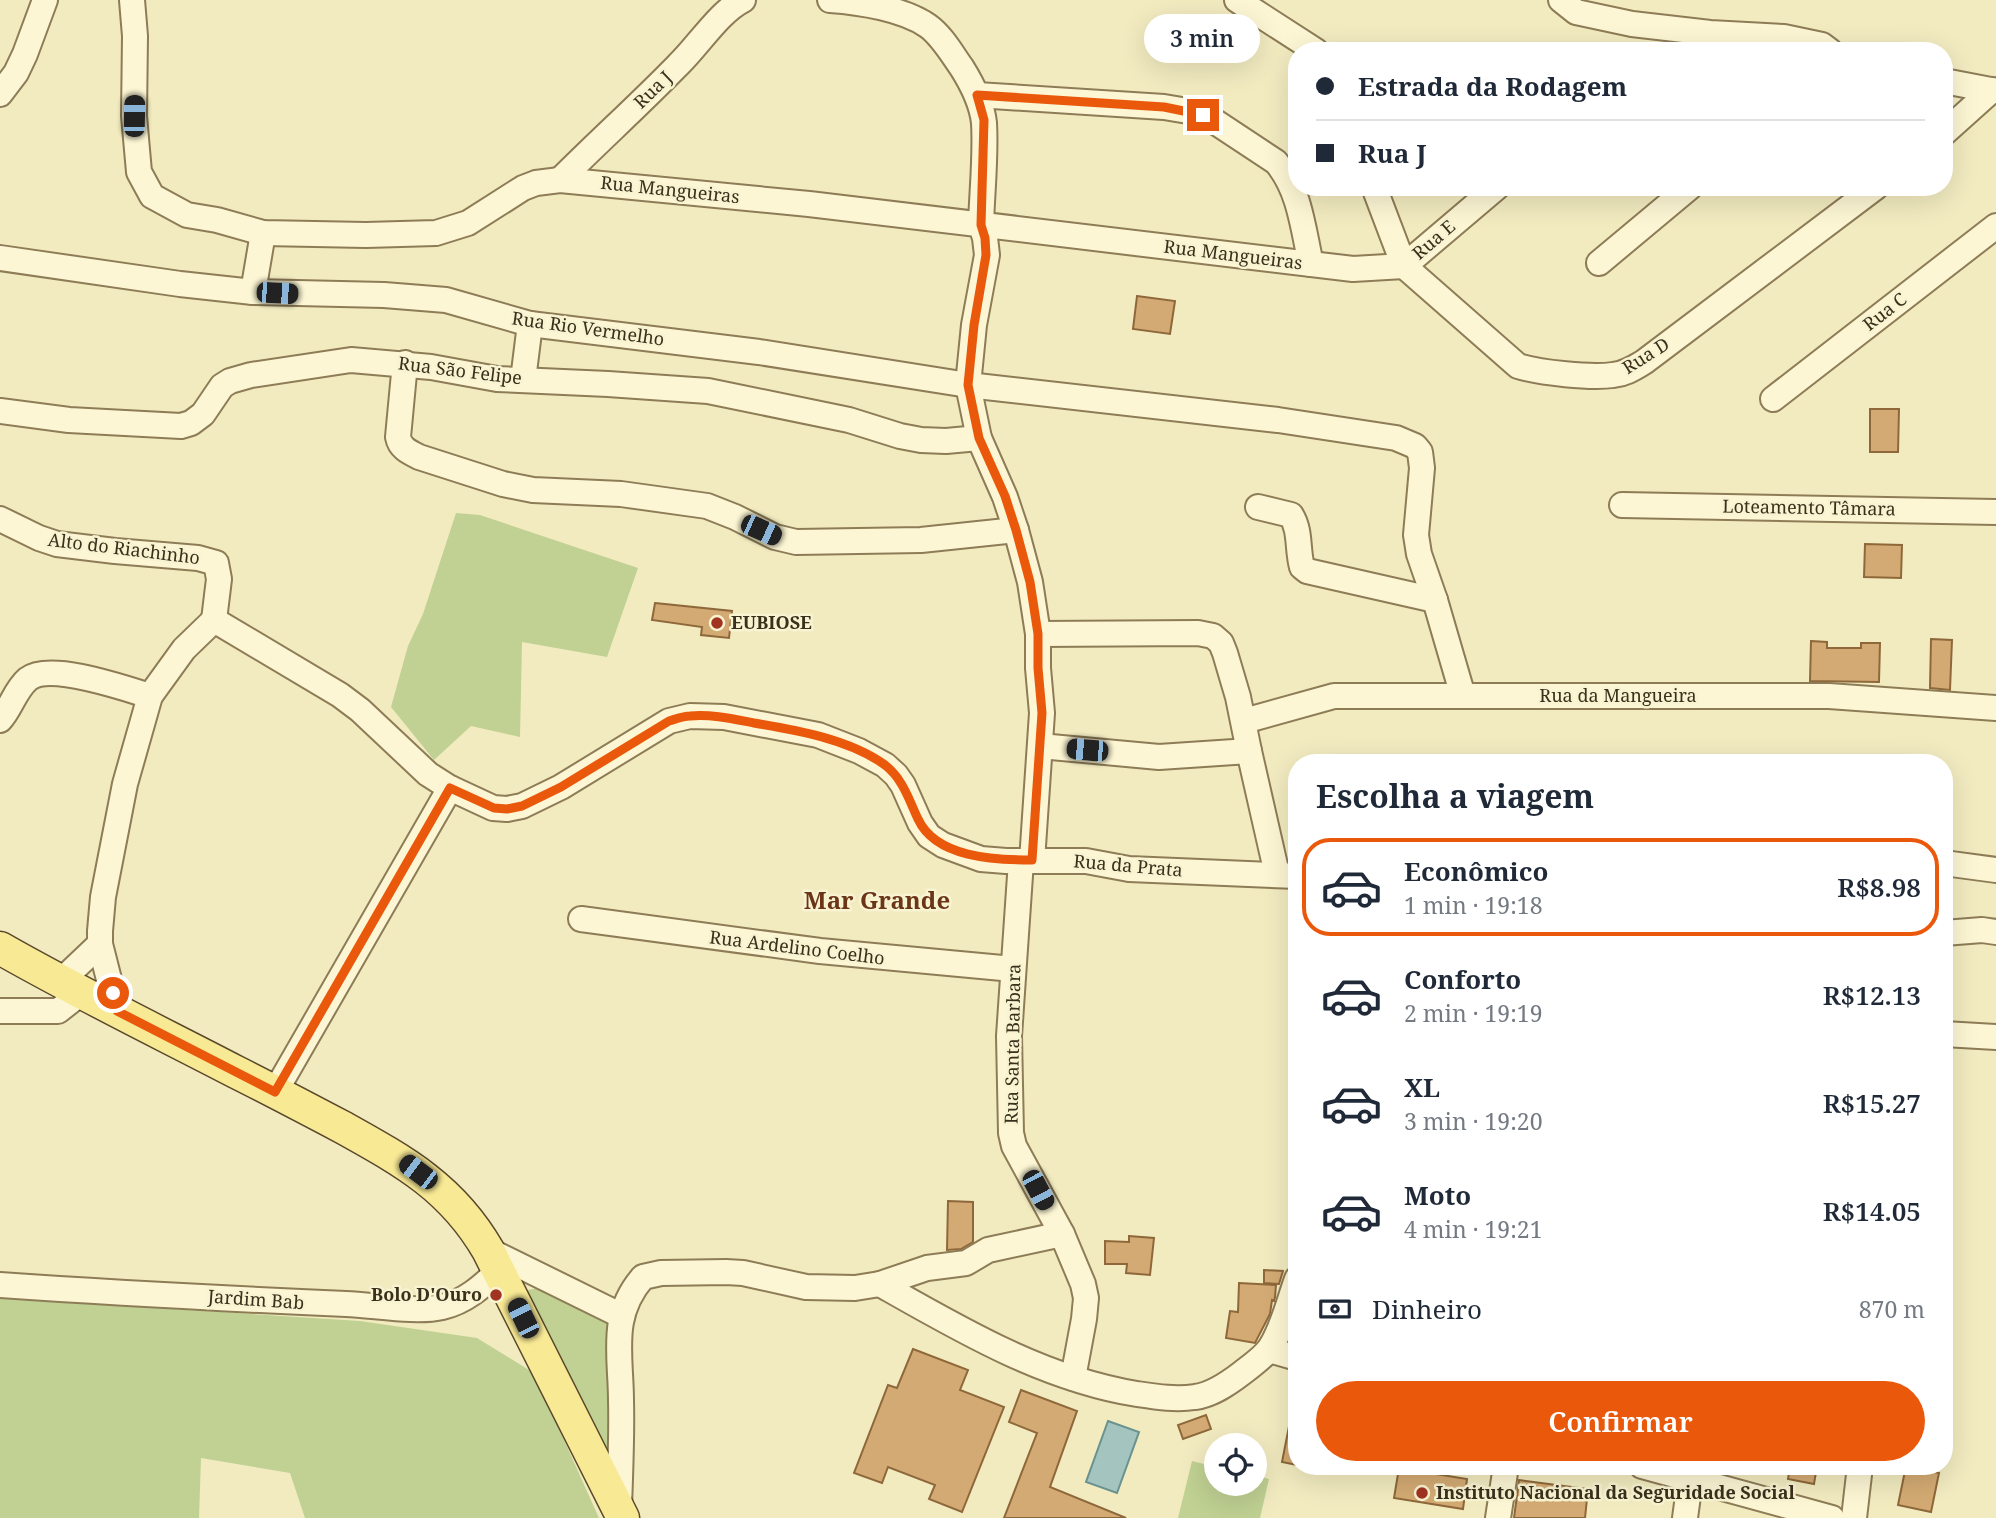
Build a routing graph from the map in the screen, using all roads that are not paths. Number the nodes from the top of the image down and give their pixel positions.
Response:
1 (46, 0) edge
2 (132, 0) edge
3 (743, 0) edge
4 (831, 0) edge
5 (1237, 0) edge
6 (1561, 0) edge
7 (717, 11) edge
8 (1302, 42) edge
9 (1808, 42) edge
10 (1953, 83) edge
11 (1994, 90) edge
12 (0, 94) edge
13 (977, 95) junction
14 (1953, 125) edge
15 (1288, 179) edge
16 (560, 180) junction
17 (1296, 196) edge
18 (1377, 196) edge
19 (1486, 196) edge
20 (1679, 196) edge
21 (1864, 196) edge
22 (981, 225) junction
23 (1996, 226) edge
24 (263, 233) junction
25 (0, 258) edge
26 (1599, 263) dead end
27 (1311, 264) junction
28 (1404, 266) junction
29 (253, 292) junction
30 (530, 324) junction
31 (405, 363) junction
32 (523, 380) junction
33 (968, 385) junction
34 (1773, 398) dead end
35 (0, 411) edge
36 (979, 438) junction
37 (1622, 505) dead end
38 (1258, 507) dead end
39 (1996, 512) edge
40 (0, 519) edge
41 (1016, 530) junction
42 (1435, 600) junction
43 (214, 620) junction
44 (1038, 634) junction
45 (150, 696) junction
46 (1463, 696) junction
47 (1996, 708) edge
48 (0, 720) edge
49 (1244, 721) junction
50 (1040, 746) junction
51 (1248, 751) junction
52 (450, 788) junction
53 (1027, 860) junction
54 (1953, 864) edge
55 (1996, 870) edge
56 (1287, 875) edge
57 (581, 919) dead end
58 (1953, 932) edge
59 (1996, 932) edge
60 (100, 944) junction
61 (0, 948) edge
62 (1013, 969) junction
63 (71, 988) junction
64 (0, 1011) edge
65 (117, 1011) junction
66 (1953, 1035) edge
67 (1996, 1037) edge
68 (275, 1092) junction
69 (1062, 1234) junction
70 (494, 1260) junction
71 (880, 1284) junction
72 (0, 1285) edge
73 (1288, 1304) edge
74 (622, 1316) junction
75 (1269, 1350) junction
76 (1288, 1356) edge
77 (1073, 1378) junction
78 (1505, 1475) edge
79 (1673, 1475) edge
80 (1859, 1475) edge
81 (1690, 1480) junction
82 (621, 1514) edge
83 (1498, 1518) edge
84 (1685, 1518) edge
85 (1832, 1518) edge
86 (1854, 1518) edge

1 - 12 street
2 - 24 street, Rua Mangueiras
3 - 7 street, Rua J
4 - 13 street
5 - 8 street
6 - 9 street
7 - 16 street, Rua J
10 - 11 street
11 - 14 street
13 - 15 street
13 - 22 street
16 - 22 street, Rua Mangueiras
16 - 24 street, Rua Mangueiras
17 - 27 street
18 - 28 street
19 - 28 street, Rua E
20 - 26 street
21 - 28 street, Rua D
22 - 27 street, Rua Mangueiras
22 - 33 street
23 - 34 street, Rua C
24 - 29 street
25 - 29 street, Rua Rio Vermelho
27 - 28 street, Rua Mangueiras
29 - 30 street, Rua Rio Vermelho
30 - 32 street
30 - 33 street, Rua Rio Vermelho
31 - 32 street, Rua São Felipe
31 - 35 street, Rua São Felipe
31 - 41 street
32 - 36 street, Rua São Felipe
33 - 36 street, Rua Santa Barbara
33 - 42 street, Rua Rio Vermelho
36 - 41 street, Rua Santa Barbara
37 - 39 street, Loteamento Tâmara
38 - 42 street
40 - 43 street, Alto do Riachinho
41 - 44 street, Rua Santa Barbara
42 - 46 street
43 - 45 street
43 - 52 street
44 - 49 street
44 - 50 street, Rua Santa Barbara
45 - 48 street
45 - 60 street
46 - 47 street, Rua da Mangueira
46 - 49 street, Rua da Mangueira
49 - 51 street
50 - 51 street
50 - 53 street, Rua Santa Barbara
51 - 56 street
52 - 53 street
52 - 68 street
53 - 56 street, Rua da Prata
53 - 62 street, Rua Santa Barbara
54 - 55 street
57 - 62 street, Rua Ardelino Coelho
58 - 59 street
60 - 63 street
60 - 65 street
61 - 63 main road
62 - 69 street, Rua Santa Barbara
63 - 64 street
63 - 65 main road
65 - 68 main road
66 - 67 street
68 - 70 main road
69 - 71 street
69 - 77 street, Rua Santa Barbara
70 - 72 street, Jardim Bab
70 - 74 street
70 - 82 main road
71 - 74 street
71 - 77 street
73 - 75 street
74 - 82 street
75 - 76 street
75 - 77 street
78 - 83 street
79 - 81 street
80 - 86 street
81 - 84 street
81 - 85 street

